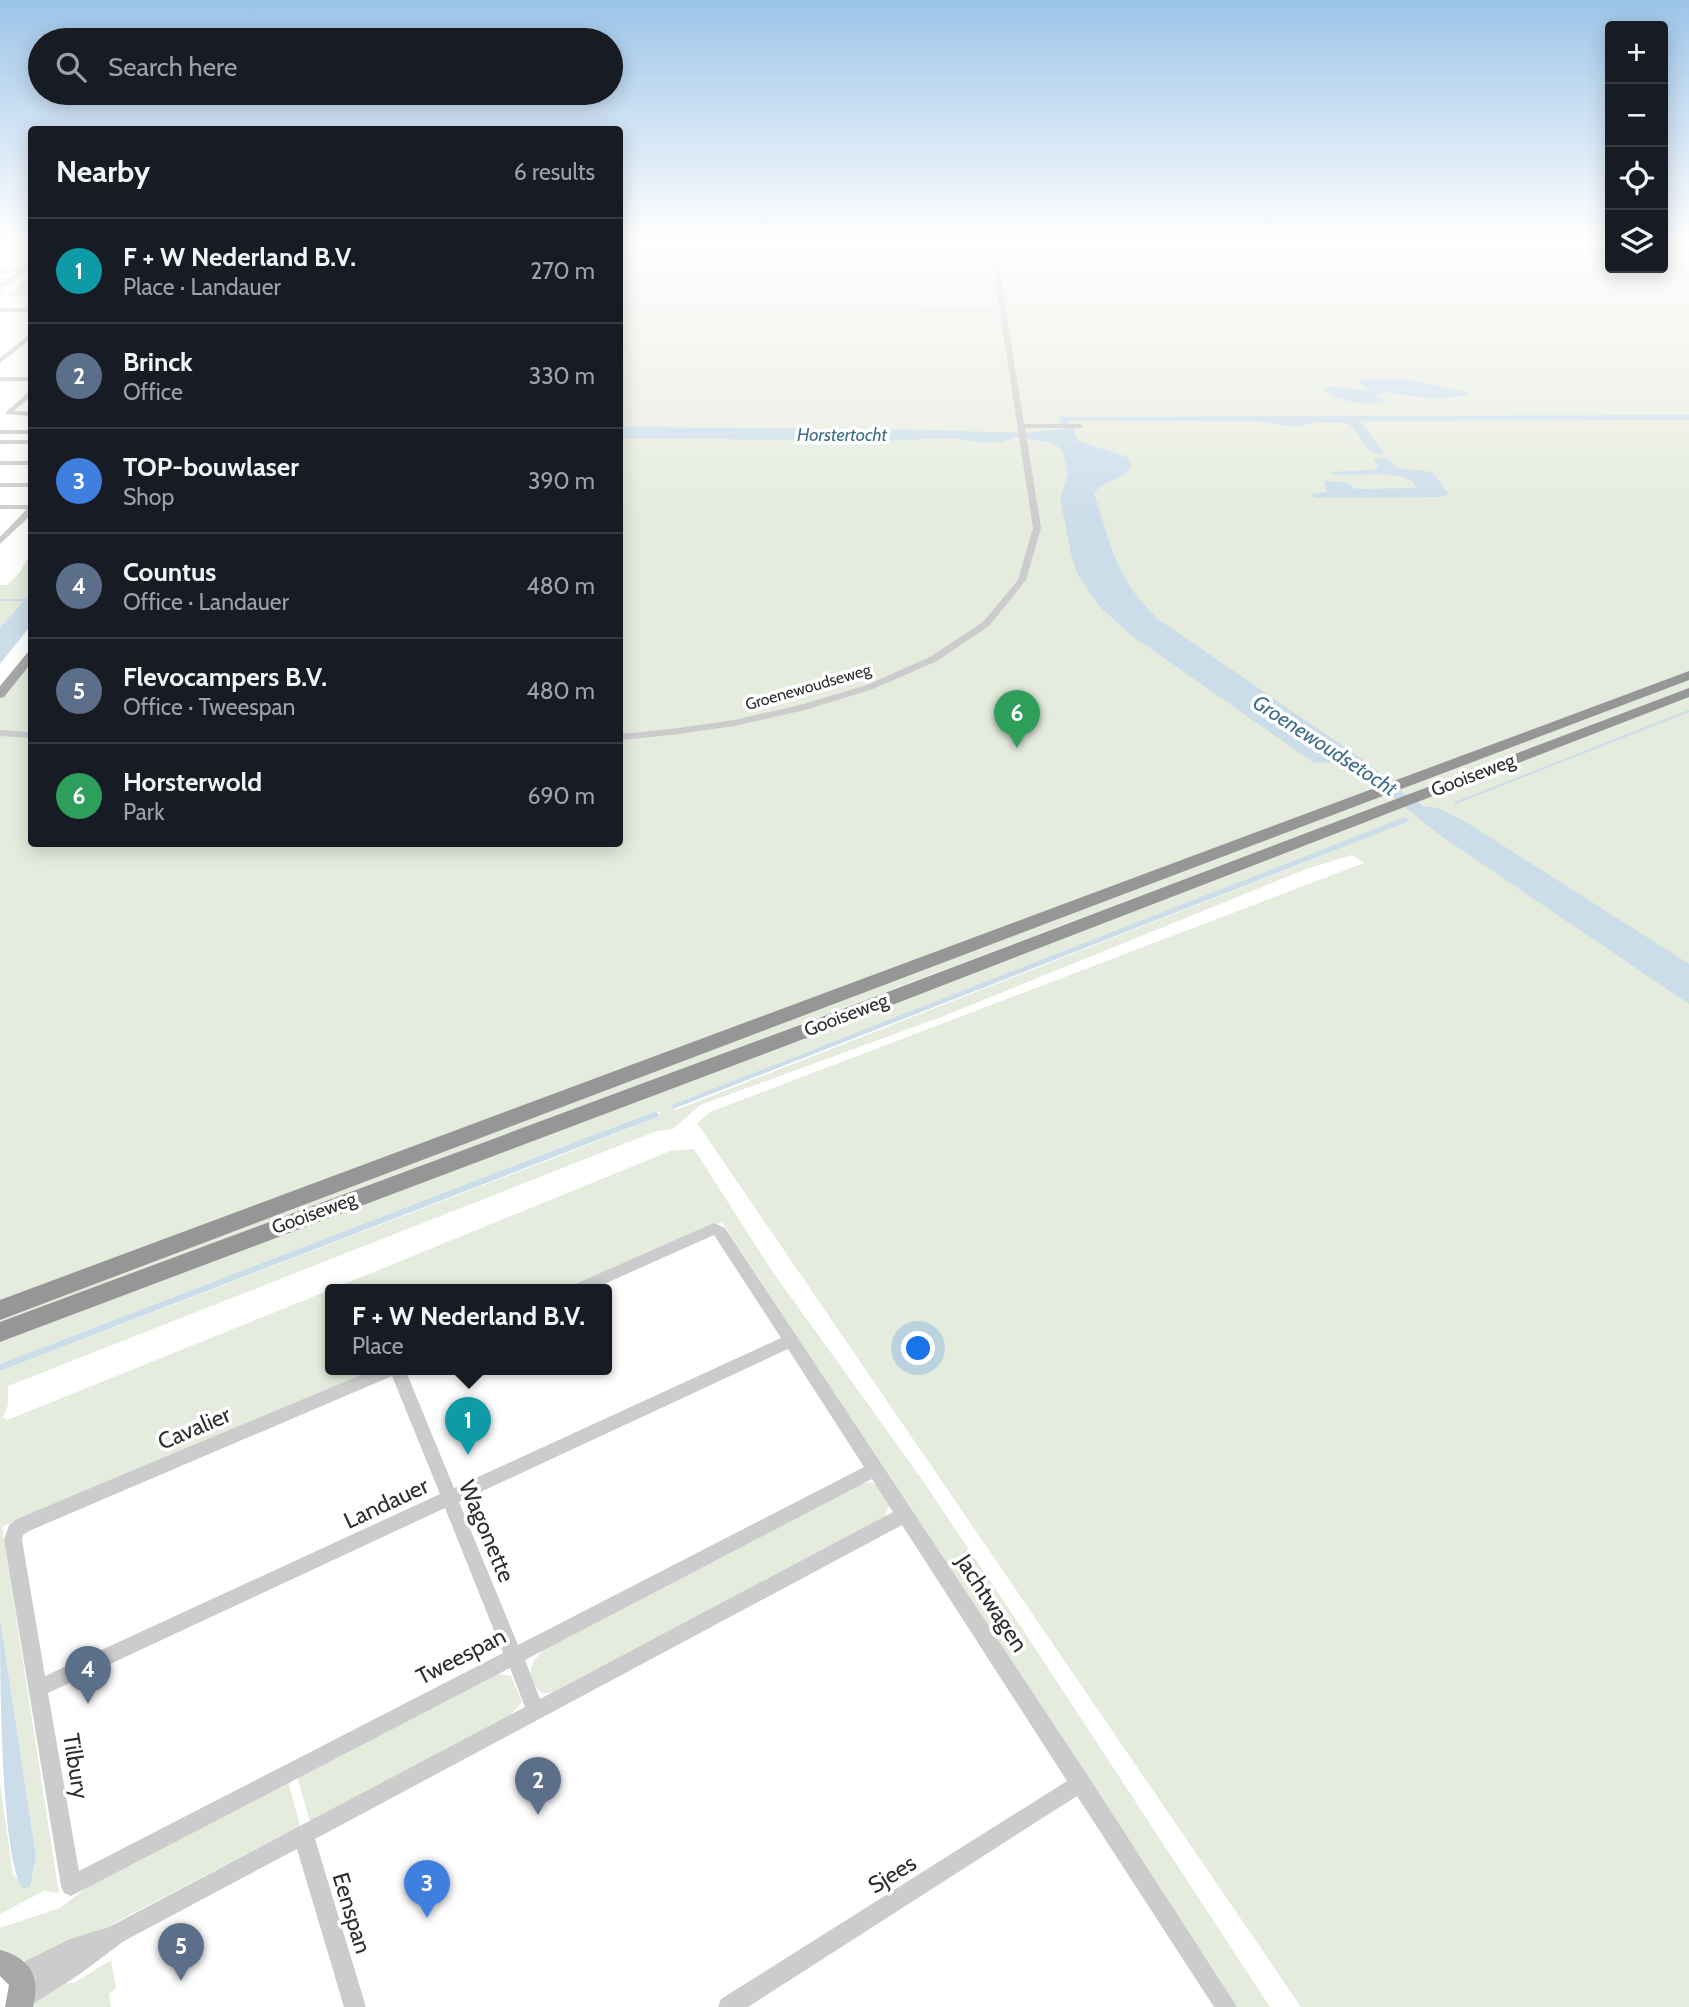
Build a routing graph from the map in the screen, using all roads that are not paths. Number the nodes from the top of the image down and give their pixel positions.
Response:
1 (1007, 335) edge
2 (22, 341) edge
3 (0, 361) edge
4 (0, 379) edge
5 (28, 379) edge
6 (28, 395) edge
7 (8, 413) junction
8 (28, 414) edge
9 (0, 418) edge
10 (1080, 426) dead end
11 (0, 432) edge
12 (28, 432) edge
13 (1022, 432) junction
14 (0, 442) edge
15 (28, 442) edge
16 (0, 463) edge
17 (28, 463) edge
18 (0, 485) edge
19 (28, 485) edge
20 (0, 507) edge
21 (28, 508) edge
22 (28, 512) edge
23 (0, 542) edge
24 (28, 659) edge
25 (1689, 675) edge
26 (1689, 692) edge
27 (0, 694) edge
28 (0, 733) edge
29 (28, 735) edge
30 (623, 737) edge
31 (1388, 797) junction
32 (589, 1284) edge
33 (1, 1326) edge
34 (791, 1340) junction
35 (380, 1375) edge
36 (396, 1375) edge
37 (874, 1470) junction
38 (448, 1499) junction
39 (904, 1514) junction
40 (15, 1531) joint
41 (516, 1657) junction
42 (38, 1688) junction
43 (536, 1711) junction
44 (1081, 1783) junction
45 (303, 1834) junction
46 (71, 1885) joint
47 (117, 1934) joint
48 (15, 1986) edge
49 (355, 2007) edge
50 (729, 2007) edge
51 (1226, 2007) edge

1 - 13 street, Groenewoudseweg
2 - 3 street
4 - 5 street
6 - 7 street
7 - 8 street
7 - 9 street
10 - 13 street
11 - 12 street
13 - 30 street, Groenewoudseweg
14 - 15 street
16 - 17 street
18 - 19 street
20 - 21 street
22 - 23 street
24 - 27 main road
25 - 31 highway, Gooiseweg
26 - 31 highway, Gooiseweg
28 - 29 street
31 - 33 highway, Gooiseweg
32 - 34 street, Jachtwagen
34 - 37 street, Jachtwagen
34 - 38 street, Landauer
35 - 40 street, Cavalier
36 - 38 street, Wagonette
37 - 39 street, Jachtwagen
37 - 41 street, Tweespan
38 - 41 street, Wagonette
38 - 42 street, Landauer
39 - 43 street
39 - 44 street, Jachtwagen
40 - 42 street, Tilbury
41 - 43 street, Wagonette
41 - 46 street, Tweespan
42 - 46 street, Tilbury
43 - 45 street
44 - 50 street, Sjees
44 - 51 street, Jachtwagen
45 - 47 street
45 - 49 street, Eenspan
47 - 48 street

